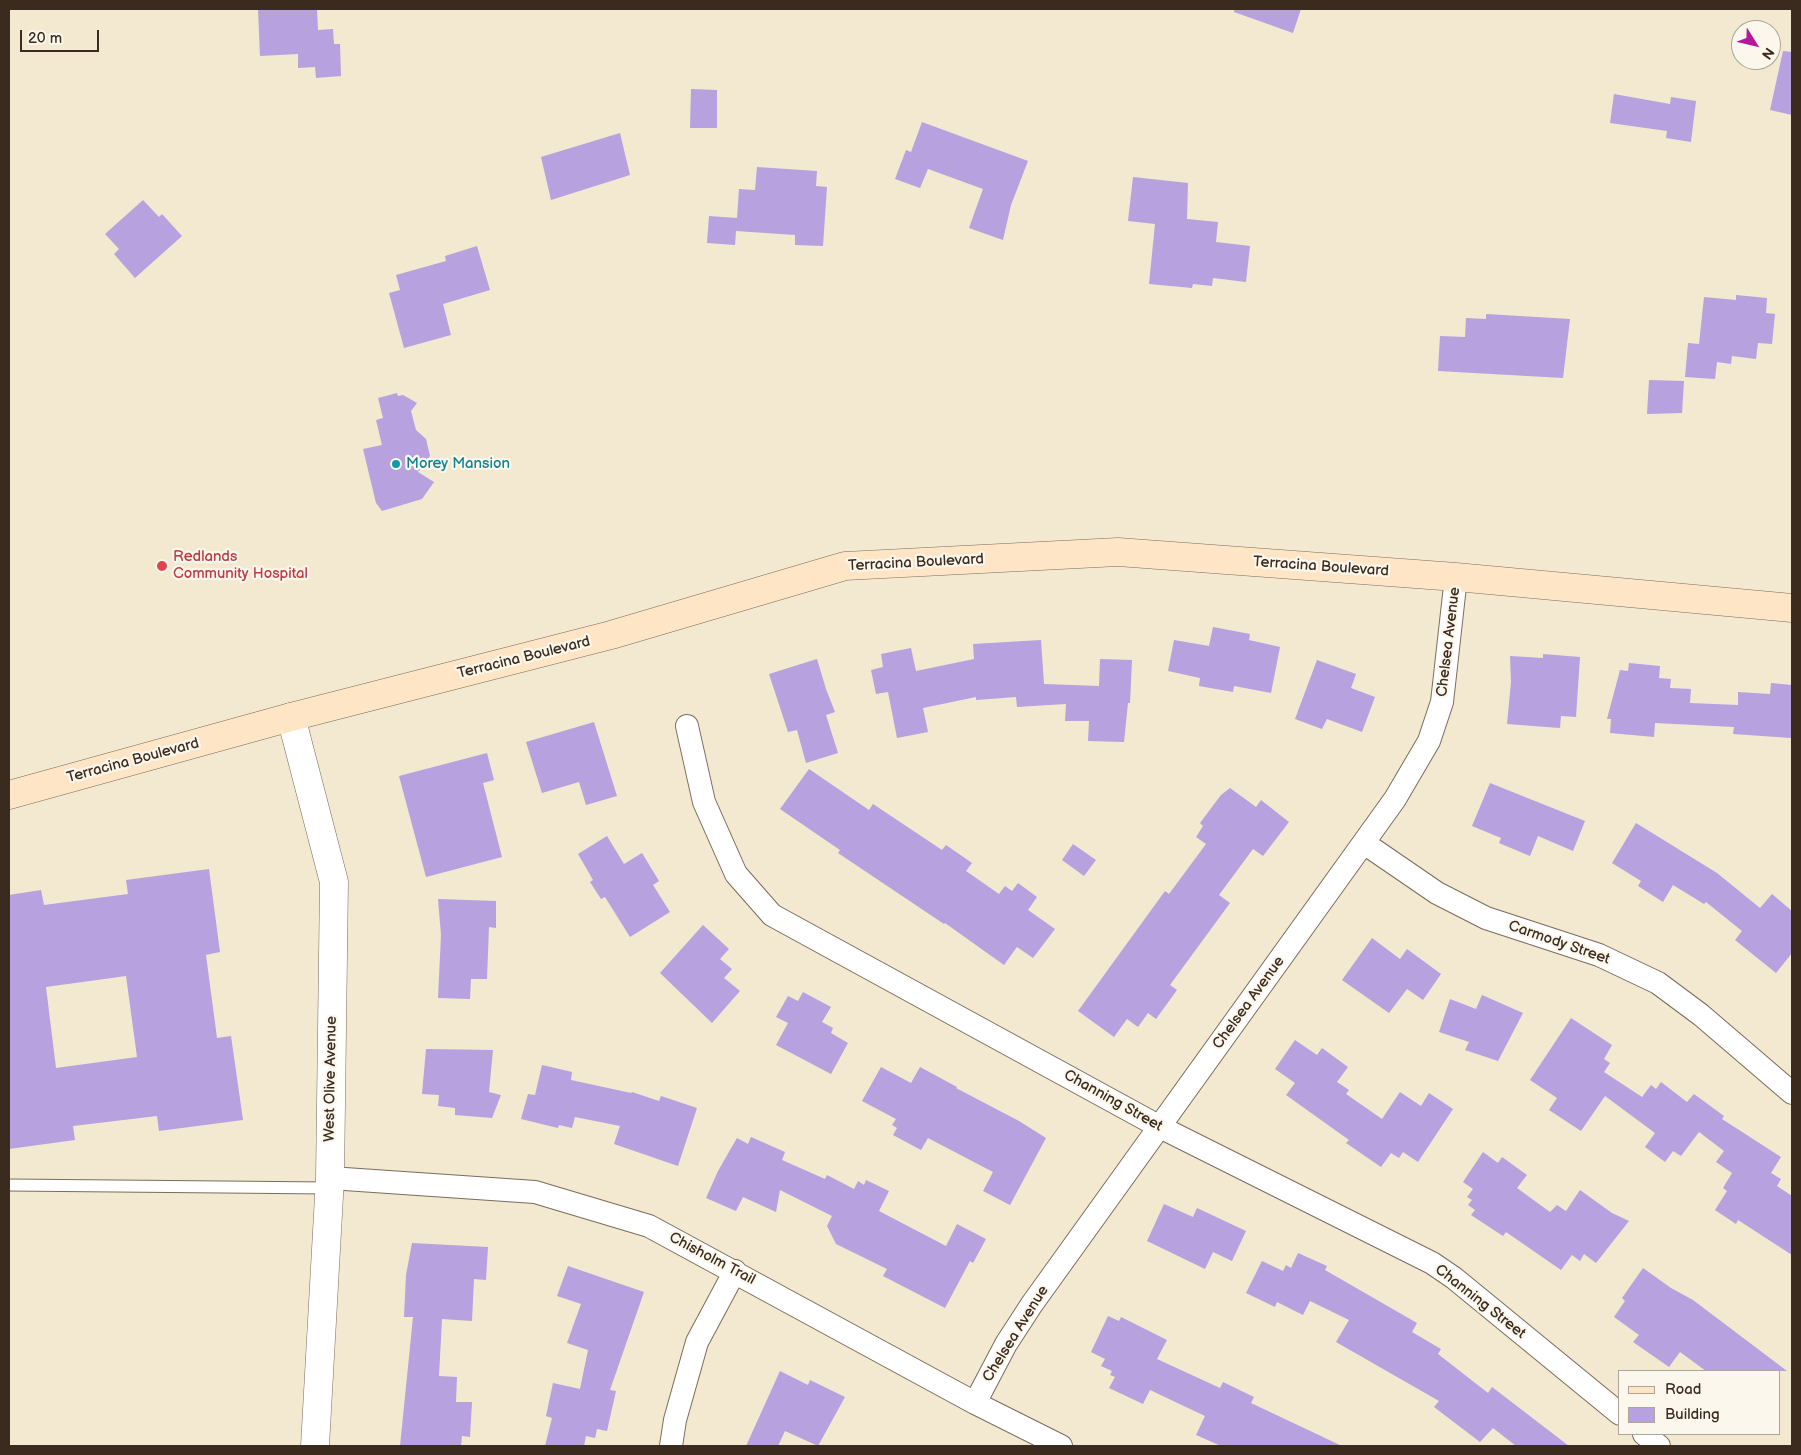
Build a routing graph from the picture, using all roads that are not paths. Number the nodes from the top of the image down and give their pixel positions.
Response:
1 (1456, 577) junction
2 (1792, 608) edge
3 (291, 717) junction
4 (686, 726) dead end
5 (9, 795) edge
6 (1364, 843) junction
7 (1790, 1086) edge
8 (1160, 1127) junction
9 (330, 1183) junction
10 (9, 1185) edge
11 (735, 1271) junction
12 (975, 1403) junction
13 (1618, 1412) edge
14 (1645, 1435) edge
15 (315, 1446) edge
16 (671, 1446) edge
17 (1061, 1446) edge
18 (1659, 1446) edge

1 - 2 main road, Terracina Boulevard
1 - 3 main road, Terracina Boulevard
1 - 6 street, Chelsea Avenue
3 - 5 main road, Terracina Boulevard
3 - 9 street, West Olive Avenue
4 - 8 street, Channing Street
6 - 7 street, Carmody Street
6 - 8 street, Chelsea Avenue
8 - 12 street, Chelsea Avenue
8 - 13 street, Channing Street
9 - 10 lane
9 - 11 street, Chisholm Trail
9 - 15 street, West Olive Avenue
11 - 12 street, Chisholm Trail
11 - 16 street
12 - 17 street, Chisholm Trail
14 - 18 street

